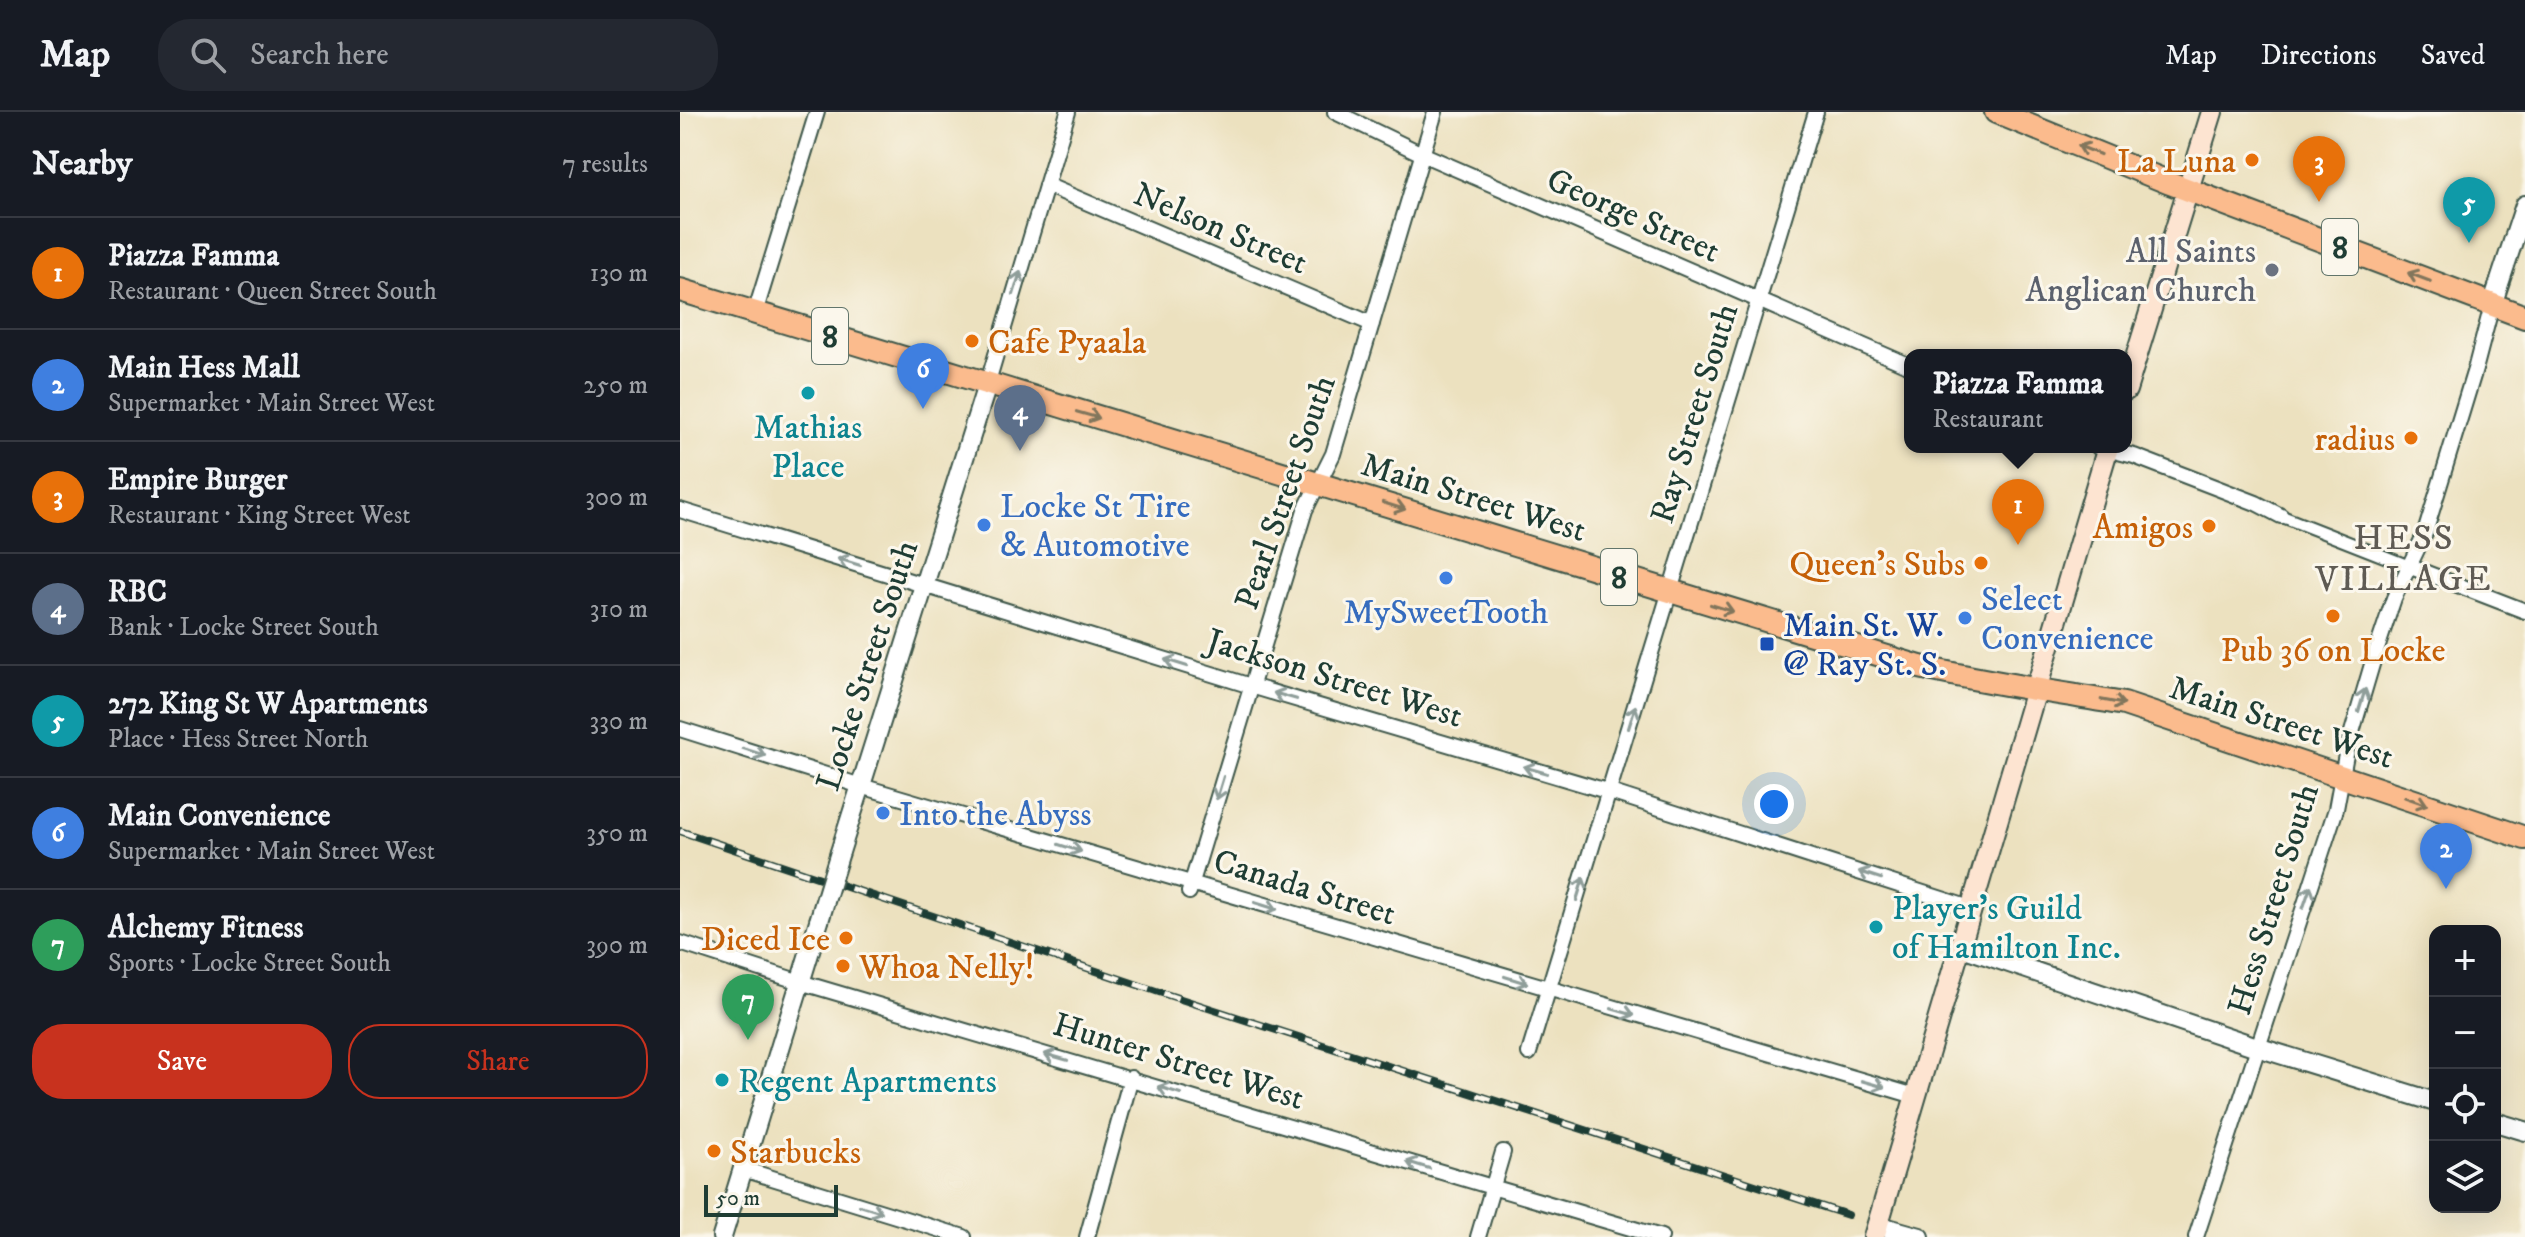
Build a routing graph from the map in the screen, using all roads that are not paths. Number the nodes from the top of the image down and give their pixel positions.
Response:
1 (817, 112) edge
2 (1068, 112) edge
3 (1335, 112) edge
4 (1435, 112) edge
5 (1816, 112) edge
6 (1996, 112) edge
7 (2212, 112) edge
8 (1422, 154) junction
9 (1046, 185) junction
10 (2188, 190) junction
11 (2525, 205) edge
12 (680, 290) edge
13 (1758, 301) junction
14 (2492, 305) junction
15 (755, 313) junction
16 (2525, 317) edge
17 (1372, 324) junction
18 (1904, 363) edge
19 (2132, 371) edge
20 (987, 385) junction
21 (2104, 453) edge
22 (2123, 453) edge
23 (1319, 483) junction
24 (680, 510) edge
25 (2281, 516) joint
26 (2411, 567) junction
27 (924, 585) junction
28 (1670, 592) junction
29 (2525, 611) edge
30 (1251, 686) junction
31 (2036, 689) junction
32 (680, 729) edge
33 (2342, 776) junction
34 (861, 786) junction
35 (1610, 792) junction
36 (2525, 838) edge
37 (1190, 888) junction
38 (1970, 908) junction
39 (680, 943) edge
40 (1959, 946) junction
41 (800, 982) junction
42 (1548, 990) junction
43 (2257, 1047) junction
44 (1529, 1053) dead end
45 (1131, 1078) junction
46 (1915, 1096) junction
47 (2429, 1100) edge
48 (2501, 1124) edge
49 (2525, 1131) edge
50 (1503, 1152) dead end
51 (743, 1169) junction
52 (1493, 1187) junction
53 (1876, 1231) edge
54 (722, 1237) edge
55 (964, 1237) edge
56 (1087, 1237) edge
57 (1478, 1237) edge
58 (1661, 1237) edge
59 (1920, 1237) edge
60 (2196, 1237) edge

1 - 15 street
2 - 9 street, Locke Street South
3 - 8 street, George Street
4 - 8 street, Pearl Street South
5 - 13 street, Ray Street South
10 -> 6 main road, 8
7 - 10 main road
8 - 13 street, George Street
8 - 17 street, Pearl Street South
9 - 17 street, Nelson Street
20 -> 9 street, Locke Street South
14 -> 10 main road, 8
10 - 19 main road
11 - 14 street
12 - 15 main road, Main Street West / 8
13 - 18 street, George Street
13 - 28 street, Ray Street South
14 - 16 main road, 8
14 - 26 street, Hess Street South
15 - 20 main road, Main Street West / 8
17 - 23 street, Pearl Street South
20 -> 23 main road, Main Street West / 8
20 - 27 street, Locke Street South
21 - 31 main road
22 - 25 street
23 -> 28 main road, Main Street West / 8
23 - 30 street, Pearl Street South
27 -> 24 street, Jackson Street West
25 - 26 street
26 - 29 street
33 -> 26 street, Hess Street South
30 -> 27 street, Jackson Street West
27 - 34 street, Locke Street South
28 -> 31 main road, Main Street West / 8
35 -> 28 street, Ray Street South
35 -> 30 street, Jackson Street West
30 -> 37 street, Pearl Street South
31 -> 33 main road, Main Street West / 8
31 - 38 main road
32 -> 34 street, Canada Street
33 -> 36 main road, Main Street West / 8
43 -> 33 street, Hess Street South
34 -> 37 street, Canada Street
34 - 41 street, Locke Street South, bridge
38 -> 35 street, Jackson Street West
42 -> 35 street, Ray Street South
37 -> 42 street, Canada Street
38 - 40 main road
39 - 41 street, Hunter Street West
40 - 43 street
40 - 46 main road
45 -> 41 street, Hunter Street West
41 - 51 street, Locke Street South
42 - 44 street, Ray Street South
42 -> 46 street, Canada Street
43 - 47 street
43 - 60 street, Hess Street South
52 -> 45 street, Hunter Street West
45 - 56 street
46 - 53 main road
48 - 49 street
50 - 52 street
51 - 54 street, Locke Street South
51 -> 55 street
52 - 57 street
52 - 58 street, Hunter Street West
53 - 59 street

